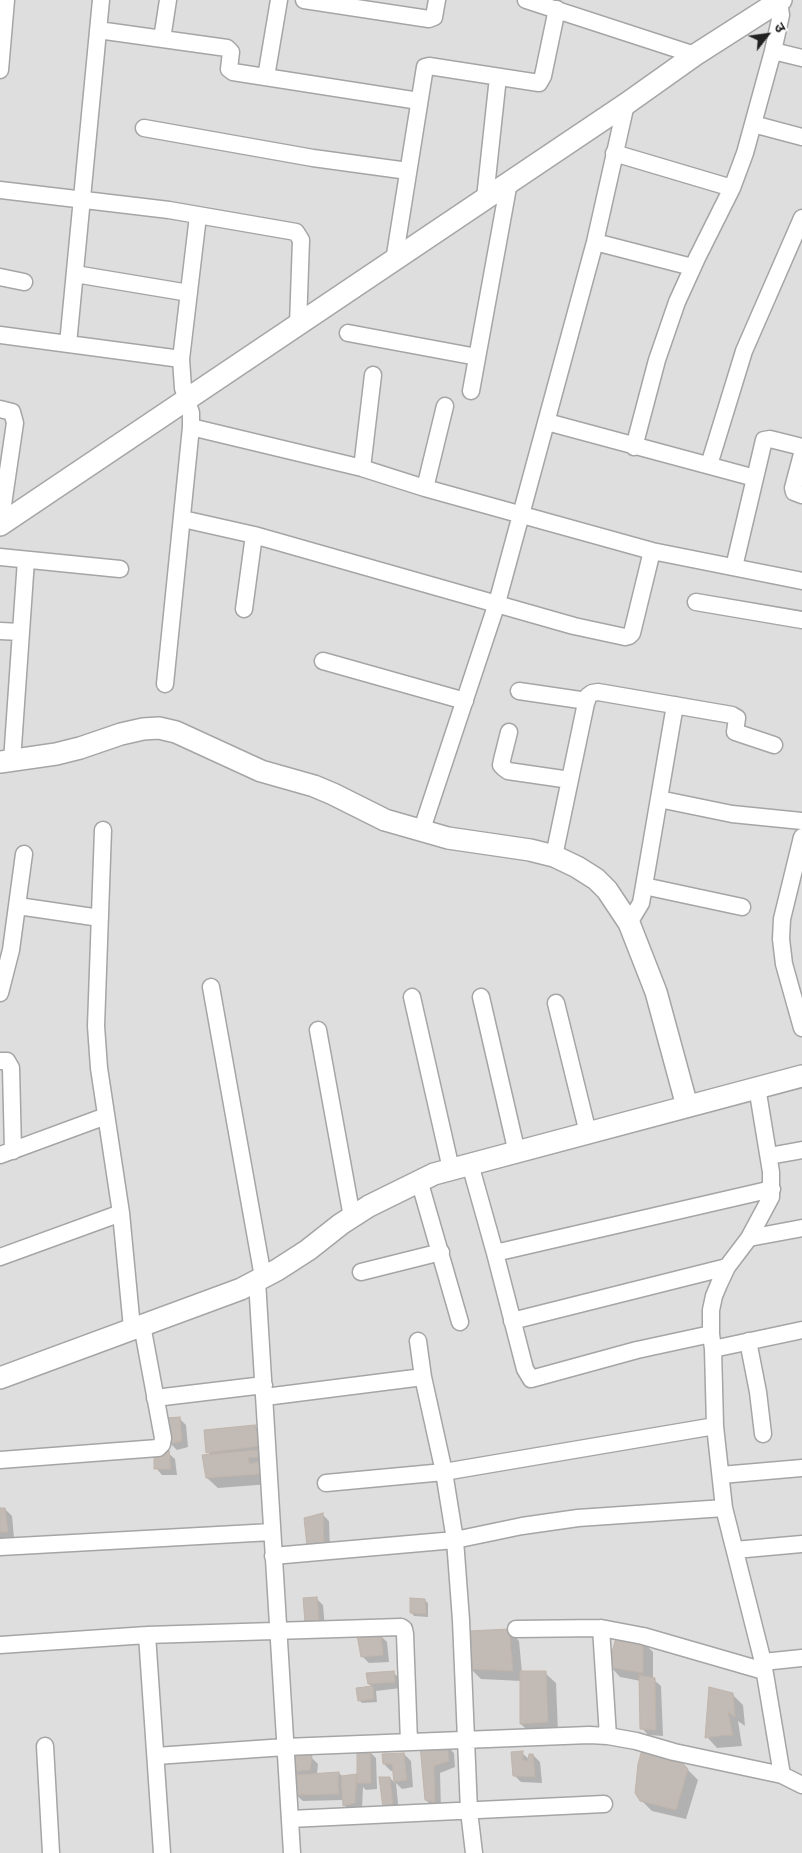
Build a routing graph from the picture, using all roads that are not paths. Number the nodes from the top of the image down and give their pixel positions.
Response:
1 (6, 0) edge
2 (101, 0) edge
3 (168, 0) edge
4 (279, 0) edge
5 (304, 0) edge
6 (437, 0) edge
7 (526, 0) edge
8 (770, 3) edge
9 (549, 5) edge
10 (98, 30) junction
11 (162, 39) junction
12 (773, 51) junction
13 (694, 55) junction
14 (802, 58) edge
15 (0, 70) edge
16 (498, 77) junction
17 (266, 78) junction
18 (419, 101) junction
19 (626, 104) junction
20 (753, 124) junction
21 (144, 128) dead end
22 (802, 137) edge
23 (614, 153) junction
24 (408, 171) junction
25 (509, 182) junction
26 (732, 188) junction
27 (0, 190) edge
28 (486, 198) junction
29 (82, 199) junction
30 (198, 216) junction
31 (802, 218) edge
32 (595, 242) junction
33 (394, 261) junction
34 (692, 267) junction
35 (75, 274) junction
36 (0, 278) edge
37 (24, 282) dead end
38 (189, 293) junction
39 (298, 326) junction
40 (348, 334) dead end
41 (0, 336) edge
42 (68, 344) junction
43 (477, 357) junction
44 (181, 359) junction
45 (373, 375) dead end
46 (471, 391) dead end
47 (187, 400) junction
48 (445, 406) dead end
49 (0, 409) edge
50 (546, 422) junction
51 (191, 427) junction
52 (634, 447) junction
53 (802, 447) edge
54 (802, 454) edge
55 (708, 465) junction
56 (362, 468) junction
57 (754, 478) junction
58 (425, 488) junction
59 (802, 495) edge
60 (521, 514) junction
61 (183, 519) junction
62 (0, 525) edge
63 (254, 535) junction
64 (652, 550) junction
65 (0, 557) edge
66 (26, 560) junction
67 (734, 567) junction
68 (120, 569) dead end
69 (802, 581) edge
70 (696, 602) dead end
71 (497, 603) junction
72 (244, 609) dead end
73 (802, 620) edge
74 (0, 631) edge
75 (21, 632) junction
76 (323, 662) dead end
77 (165, 684) dead end
78 (519, 691) dead end
79 (465, 701) junction
80 (587, 701) junction
81 (8, 705) edge
82 (675, 705) junction
83 (509, 732) dead end
84 (774, 745) dead end
85 (6, 761) edge
86 (570, 780) junction
87 (659, 798) junction
88 (802, 821) edge
89 (103, 830) dead end
90 (421, 832) junction
91 (802, 837) edge
92 (24, 854) dead end
93 (554, 856) junction
94 (644, 886) junction
95 (18, 906) junction
96 (742, 906) dead end
97 (100, 918) junction
98 (629, 923) junction
99 (211, 987) dead end
100 (0, 993) edge
101 (412, 997) dead end
102 (481, 997) dead end
103 (556, 1003) dead end
104 (802, 1028) edge
105 (318, 1030) dead end
106 (0, 1061) edge
107 (802, 1076) edge
108 (757, 1087) junction
109 (687, 1106) junction
110 (106, 1116) junction
111 (588, 1133) junction
112 (802, 1150) edge
113 (6, 1153) edge
114 (517, 1153) junction
115 (769, 1156) junction
116 (460, 1167) junction
117 (419, 1180) junction
118 (772, 1189) junction
119 (121, 1212) junction
120 (352, 1217) junction
121 (802, 1228) edge
122 (749, 1238) junction
123 (441, 1252) junction
124 (496, 1253) junction
125 (0, 1257) edge
126 (727, 1267) junction
127 (361, 1272) dead end
128 (260, 1279) junction
129 (512, 1321) junction
130 (460, 1322) dead end
131 (137, 1327) junction
132 (802, 1330) edge
133 (418, 1340) dead end
134 (748, 1341) junction
135 (712, 1342) junction
136 (423, 1376) junction
137 (0, 1378) edge
138 (264, 1391) junction
139 (155, 1398) junction
140 (715, 1426) junction
141 (764, 1434) dead end
142 (0, 1460) edge
143 (802, 1468) edge
144 (444, 1472) junction
145 (721, 1475) junction
146 (326, 1483) dead end
147 (724, 1508) junction
148 (272, 1532) junction
149 (455, 1540) junction
150 (802, 1544) edge
151 (0, 1547) edge
152 (735, 1550) junction
153 (273, 1556) junction
154 (601, 1628) junction
155 (516, 1629) dead end
156 (278, 1632) junction
157 (147, 1635) junction
158 (0, 1645) edge
159 (802, 1658) edge
160 (764, 1666) junction
161 (608, 1736) junction
162 (466, 1740) junction
163 (409, 1742) junction
164 (44, 1746) dead end
165 (285, 1746) junction
166 (156, 1756) junction
167 (782, 1775) junction
168 (802, 1785) edge
169 (604, 1804) dead end
170 (469, 1811) junction
171 (290, 1819) junction
172 (50, 1853) edge
173 (162, 1853) edge
174 (292, 1853) edge
175 (474, 1853) edge

1 - 15 street
2 - 10 street
3 - 11 street
4 - 17 street
5 - 6 street
7 - 9 street
8 - 12 street
8 - 13 street
9 - 13 street
9 - 16 street
10 - 11 street
10 - 29 street
11 - 17 street
12 - 14 street
12 - 20 street
13 - 19 street
16 - 18 street
16 - 28 street
17 - 18 street
18 - 24 street
19 - 23 street
19 - 25 street
20 - 22 street
20 - 26 street
21 - 24 street
23 - 26 street
23 - 32 street
24 - 33 street
25 - 28 street
25 - 43 street
26 - 34 street
27 - 29 street
28 - 33 street
29 - 30 street
29 - 35 street
30 - 38 street
30 - 39 street
31 - 55 street
32 - 34 street
32 - 50 street
33 - 39 street
34 - 52 street
35 - 38 street
35 - 42 street
36 - 37 street
38 - 44 street
39 - 47 street
40 - 43 street
41 - 42 street
42 - 44 street
43 - 46 street
44 - 47 street
45 - 56 street
47 - 51 street
47 - 62 street
48 - 58 street
49 - 62 street
50 - 52 street
50 - 60 street
51 - 56 street
51 - 61 street
52 - 55 street
53 - 57 street
54 - 59 street
55 - 57 street
56 - 58 street
57 - 67 street
58 - 60 street
60 - 64 street
60 - 71 street
61 - 63 street
61 - 77 street
63 - 71 street
63 - 72 street
64 - 67 street
64 - 71 street
65 - 66 street
66 - 68 street
66 - 75 street
67 - 69 street
70 - 73 street
71 - 79 street
74 - 75 street
75 - 81 street
76 - 79 street
78 - 80 street
79 - 90 street
80 - 82 street
80 - 86 street
81 - 85 street
82 - 84 street
82 - 87 street
83 - 86 street
85 - 90 street
86 - 93 street
87 - 88 street
87 - 94 street
89 - 97 street
90 - 93 street
91 - 104 street
92 - 95 street
93 - 98 street
94 - 96 street
94 - 98 street
95 - 97 street
95 - 100 street
97 - 110 street
98 - 109 street
99 - 128 street
101 - 116 street
102 - 114 street
103 - 111 street
105 - 120 street
106 - 113 street
107 - 108 street
108 - 109 street
108 - 115 street
109 - 111 street
110 - 113 street
110 - 119 street
111 - 114 street
112 - 115 street
114 - 116 street
115 - 118 street
116 - 117 street
116 - 124 street
117 - 120 street
117 - 123 street
118 - 122 street
118 - 124 street
119 - 125 street
119 - 131 street
120 - 128 street
121 - 122 street
122 - 126 street
123 - 127 street
123 - 130 street
124 - 129 street
126 - 129 street
126 - 135 street
128 - 131 street
128 - 138 street
129 - 135 street
131 - 137 street
131 - 139 street
132 - 134 street
133 - 136 street
134 - 135 street
134 - 141 street
135 - 140 street
136 - 138 street
136 - 144 street
138 - 139 street
138 - 148 street
139 - 142 street
140 - 144 street
140 - 145 street
143 - 145 street
144 - 146 street
144 - 149 street
145 - 147 street
147 - 149 street
147 - 152 street
148 - 151 street
148 - 153 street
149 - 153 street
149 - 162 street
150 - 152 street
152 - 160 street
153 - 156 street
154 - 155 street
154 - 160 street
154 - 161 street
156 - 157 street
156 - 163 street
156 - 165 street
157 - 158 street
157 - 166 street
159 - 160 street
160 - 167 street
161 - 162 street
161 - 167 street
162 - 163 street
162 - 170 street
163 - 165 street
164 - 172 street
165 - 166 street
165 - 171 street
166 - 173 street
167 - 168 street
169 - 170 street
170 - 171 street
170 - 175 street
171 - 174 street

